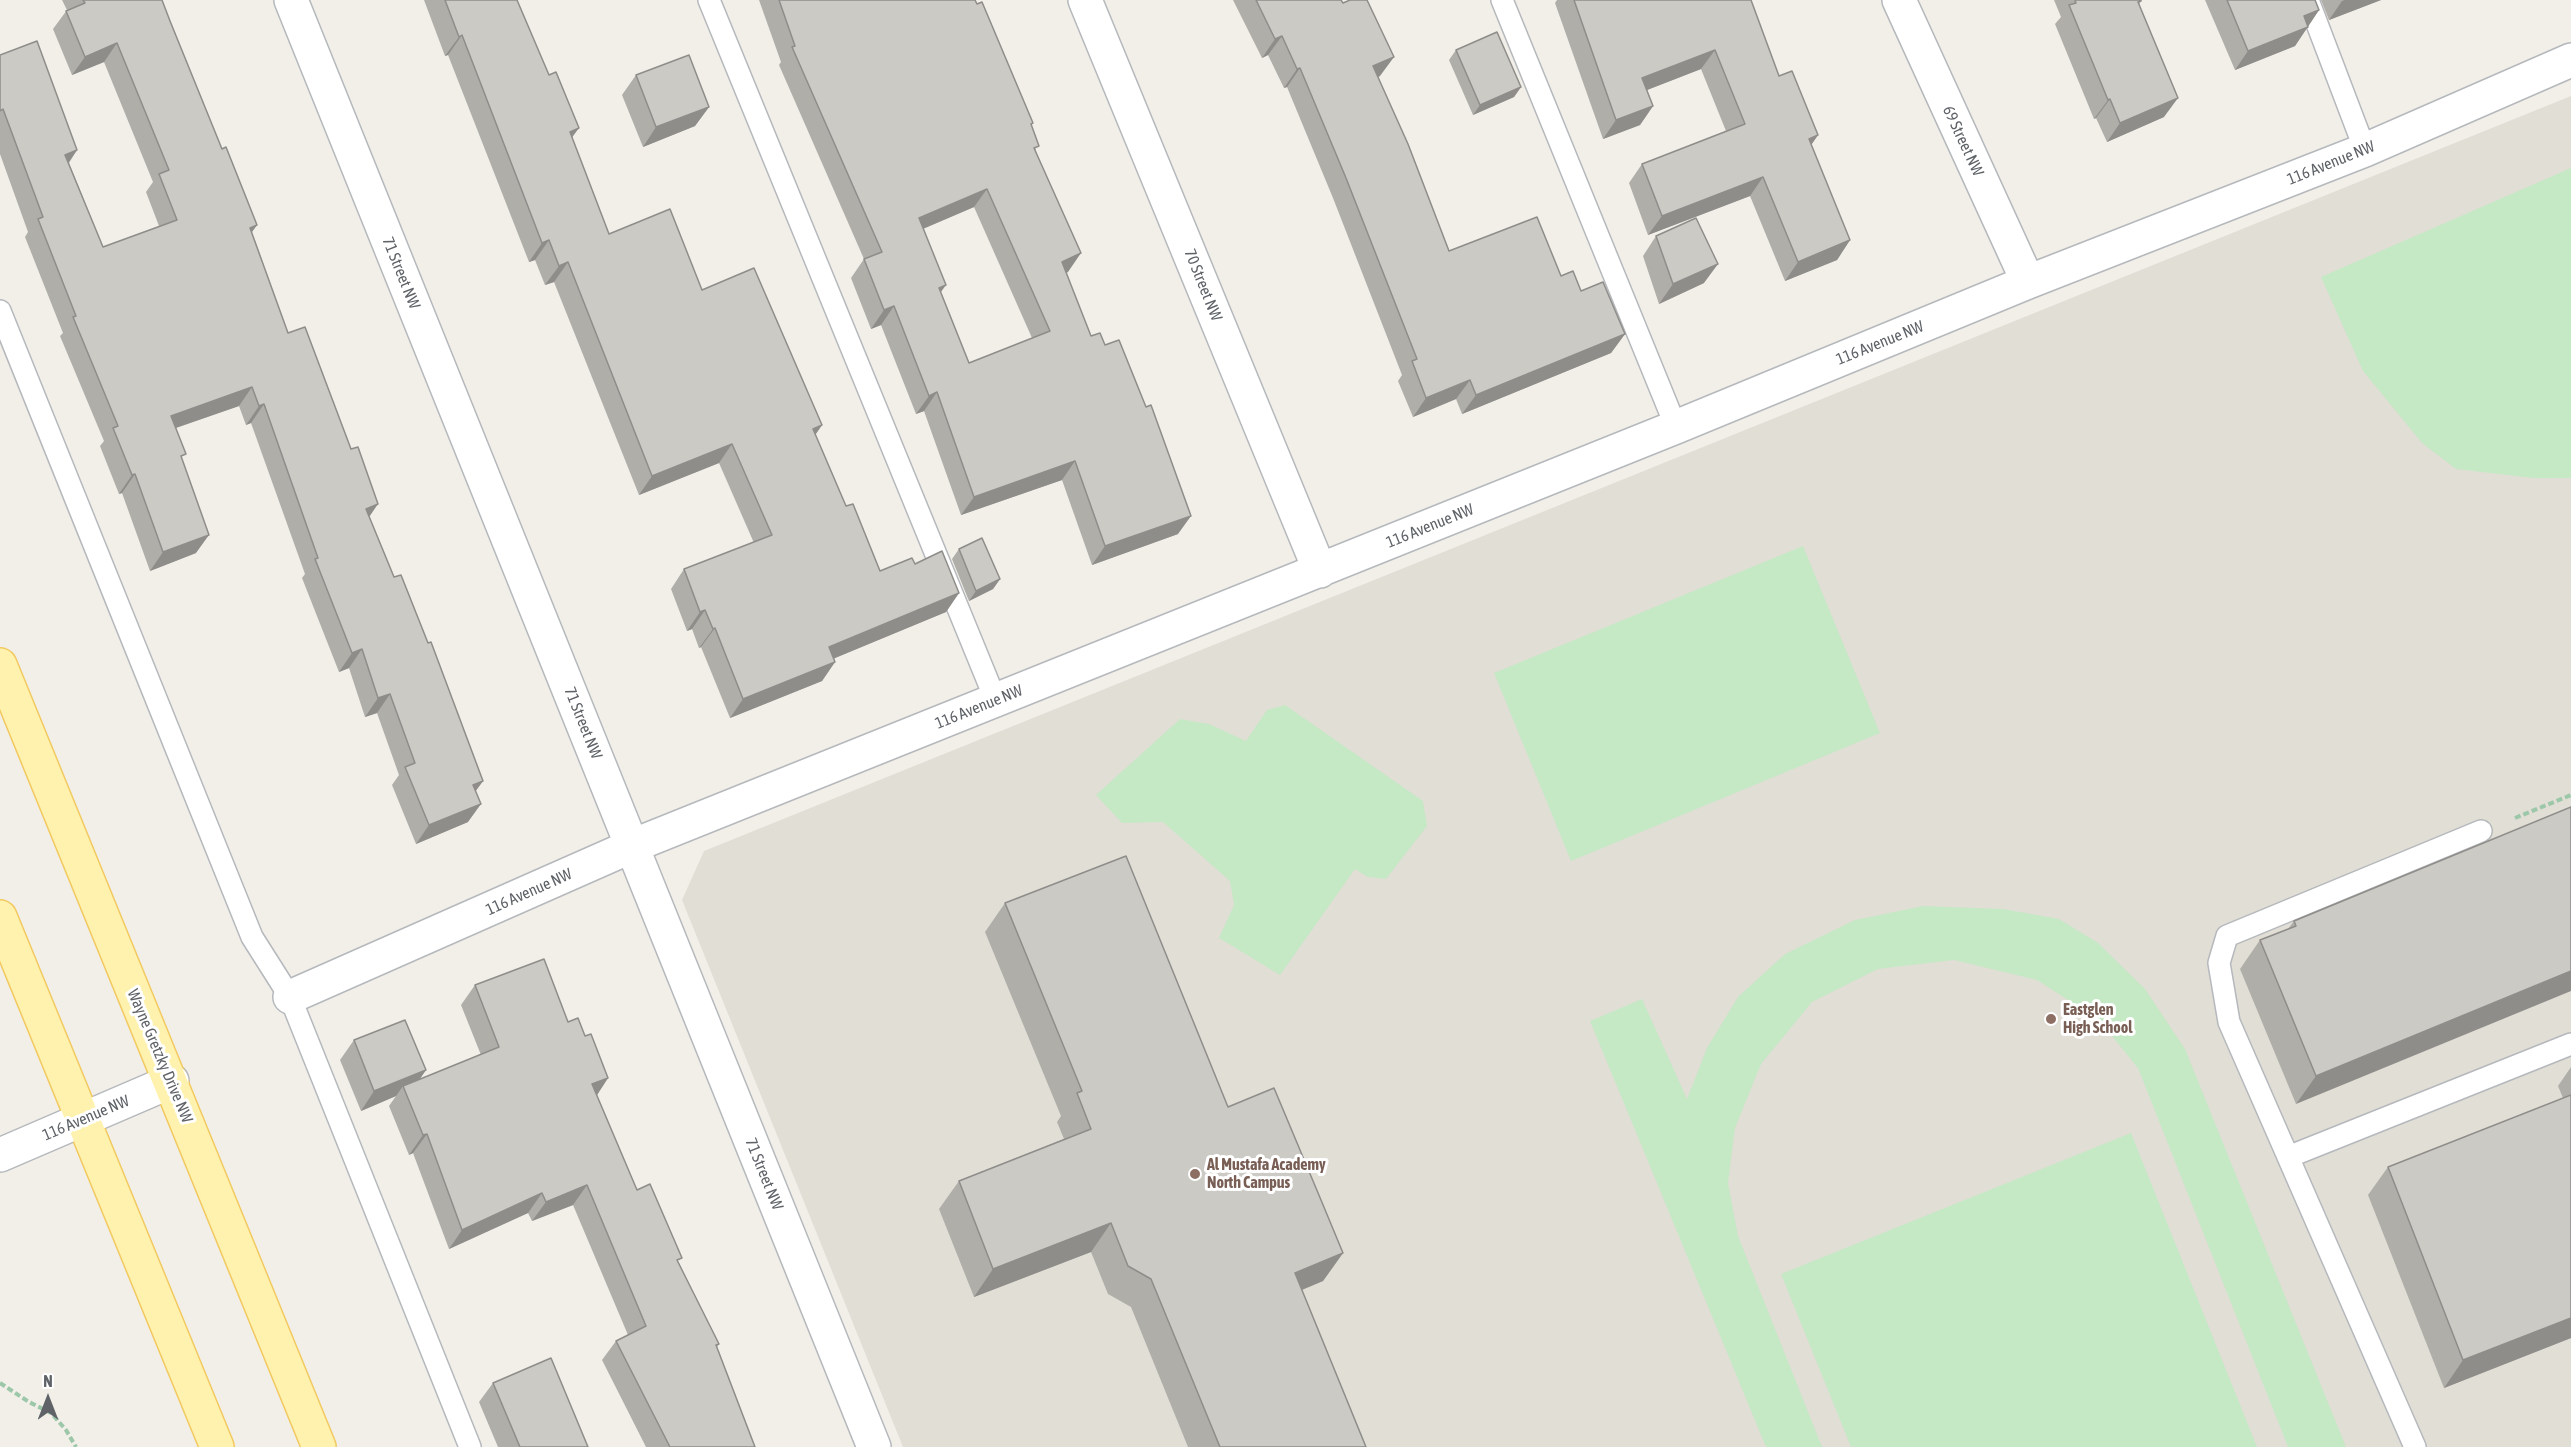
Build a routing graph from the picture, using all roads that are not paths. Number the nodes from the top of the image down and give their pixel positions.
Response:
1 (291, 0) edge
2 (709, 0) edge
3 (1085, 0) edge
4 (1502, 0) edge
5 (1899, 0) edge
6 (2308, 0) edge
7 (2571, 60) edge
8 (2365, 150) junction
9 (2028, 282) junction
10 (0, 311) edge
11 (1676, 427) junction
12 (1320, 571) junction
13 (0, 665) edge
14 (996, 700) junction
15 (2481, 831) road end
16 (632, 846) junction
17 (0, 916) edge
18 (291, 997) junction
19 (2571, 1044) edge
20 (171, 1081) junction
21 (83, 1119) junction
22 (0, 1155) edge
23 (2288, 1157) junction
24 (217, 1447) edge
25 (319, 1447) edge
26 (470, 1447) edge
27 (874, 1447) edge
28 (2415, 1447) edge

1 - 16 street, 71 Street NW
2 - 14 lane
3 - 12 street, 70 Street NW
4 - 11 lane
5 - 9 street, 69 Street NW
6 - 8 lane
7 - 8 street, 116 Avenue NW
8 - 9 street, 116 Avenue NW
9 - 11 street, 116 Avenue NW
10 - 18 lane
11 - 12 street, 116 Avenue NW
12 - 14 street, 116 Avenue NW
13 - 20 main road, Wayne Gretzky Drive NW
14 - 16 street, 116 Avenue NW
15 - 23 lane
16 - 18 street, 116 Avenue NW
16 - 27 street, 71 Street NW
17 - 21 main road
18 - 26 lane
19 - 23 lane
20 - 21 street, 116 Avenue NW
20 - 25 main road, Wayne Gretzky Drive NW
21 - 22 street, 116 Avenue NW
21 - 24 main road
23 - 28 lane

